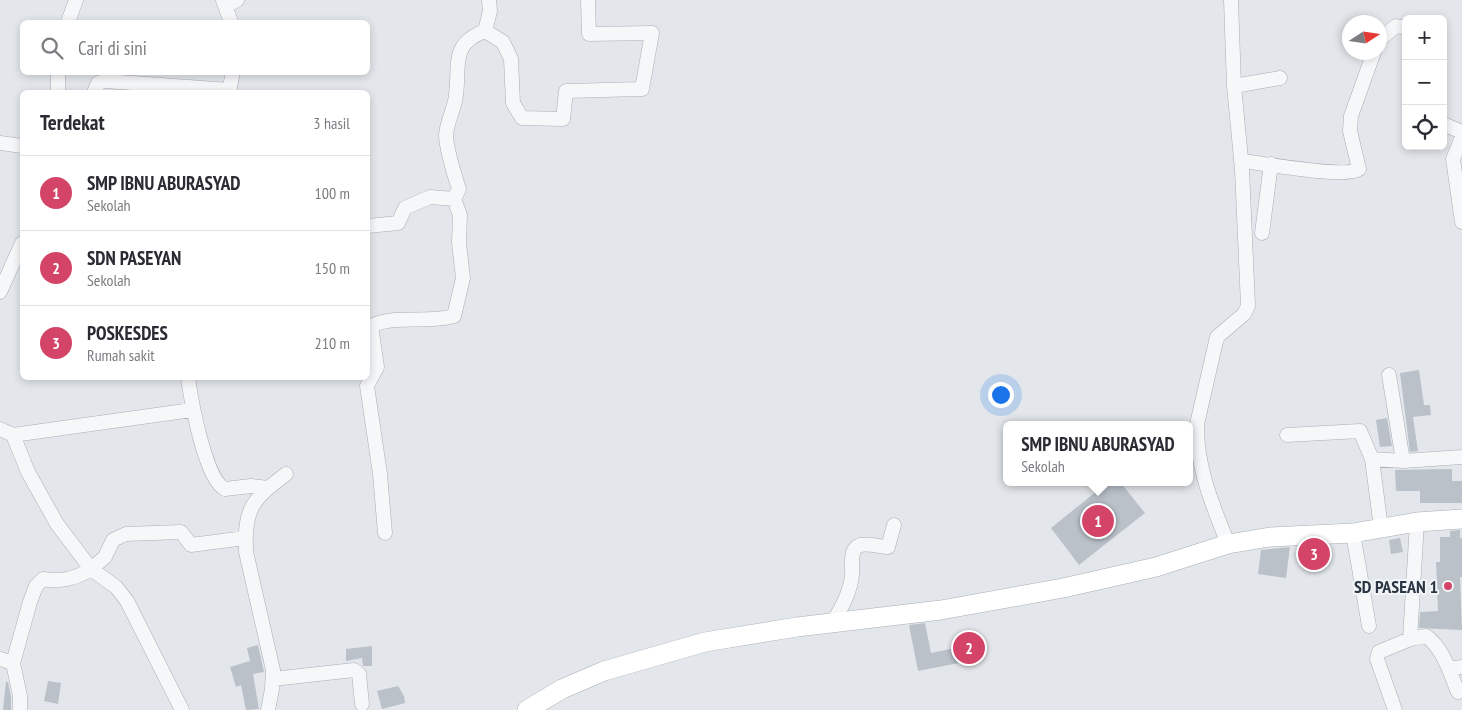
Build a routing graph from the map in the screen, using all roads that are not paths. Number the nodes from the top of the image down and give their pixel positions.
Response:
1 (76, 0) edge
2 (489, 0) edge
3 (588, 0) edge
4 (1231, 0) edge
5 (229, 2) edge
6 (69, 20) edge
7 (231, 20) edge
8 (1402, 27) edge
9 (485, 31) junction
10 (1387, 33) edge
11 (1371, 60) edge
12 (58, 75) edge
13 (232, 75) edge
14 (1280, 78) dead end
15 (1234, 86) junction
16 (58, 90) edge
17 (95, 90) edge
18 (217, 90) edge
19 (229, 90) edge
20 (1447, 126) edge
21 (1462, 132) edge
22 (1462, 138) edge
23 (0, 143) edge
24 (20, 146) edge
25 (1241, 161) junction
26 (1270, 164) junction
27 (454, 198) junction
28 (1462, 222) edge
29 (370, 226) edge
30 (1262, 234) dead end
31 (20, 247) edge
32 (0, 292) edge
33 (1390, 375) dead end
34 (188, 380) edge
35 (192, 410) junction
36 (0, 429) edge
37 (14, 435) junction
38 (1287, 435) dead end
39 (1462, 456) edge
40 (1372, 459) junction
41 (1403, 460) junction
42 (286, 474) dead end
43 (268, 488) junction
44 (1462, 519) edge
45 (1417, 522) junction
46 (894, 525) dead end
47 (1381, 528) junction
48 (385, 533) dead end
49 (1352, 533) junction
50 (245, 538) junction
51 (1228, 544) junction
52 (91, 569) junction
53 (832, 624) junction
54 (1369, 626) dead end
55 (1410, 639) junction
56 (7, 661) edge
57 (1455, 668) edge
58 (272, 679) junction
59 (1458, 692) dead end
60 (362, 704) dead end
61 (20, 710) edge
62 (182, 710) edge
63 (268, 710) edge
64 (527, 710) edge
65 (1395, 710) edge

1 - 6 street
2 - 9 street
3 - 9 street
4 - 15 street
5 - 7 street
8 - 10 street
9 - 27 street
11 - 26 street
12 - 16 street
13 - 19 street
14 - 15 street
15 - 25 street
17 - 18 street
20 - 21 street
22 - 28 street
23 - 24 street
25 - 26 street
25 - 51 street
26 - 30 street
27 - 29 street
27 - 48 street
31 - 32 street
33 - 41 street
34 - 35 street
35 - 37 street
35 - 43 street
36 - 37 street
37 - 52 street
38 - 40 street
39 - 41 street
40 - 41 street
40 - 47 street
42 - 43 street
43 - 50 street
44 - 45 street
45 - 47 street
45 - 55 street
46 - 53 street
47 - 49 street
49 - 51 street
49 - 54 street
50 - 52 street
50 - 58 street
51 - 53 street
52 - 56 street
52 - 62 street
53 - 64 street
55 - 57 street
55 - 65 street
56 - 61 street
57 - 59 street
58 - 60 street
58 - 63 street

